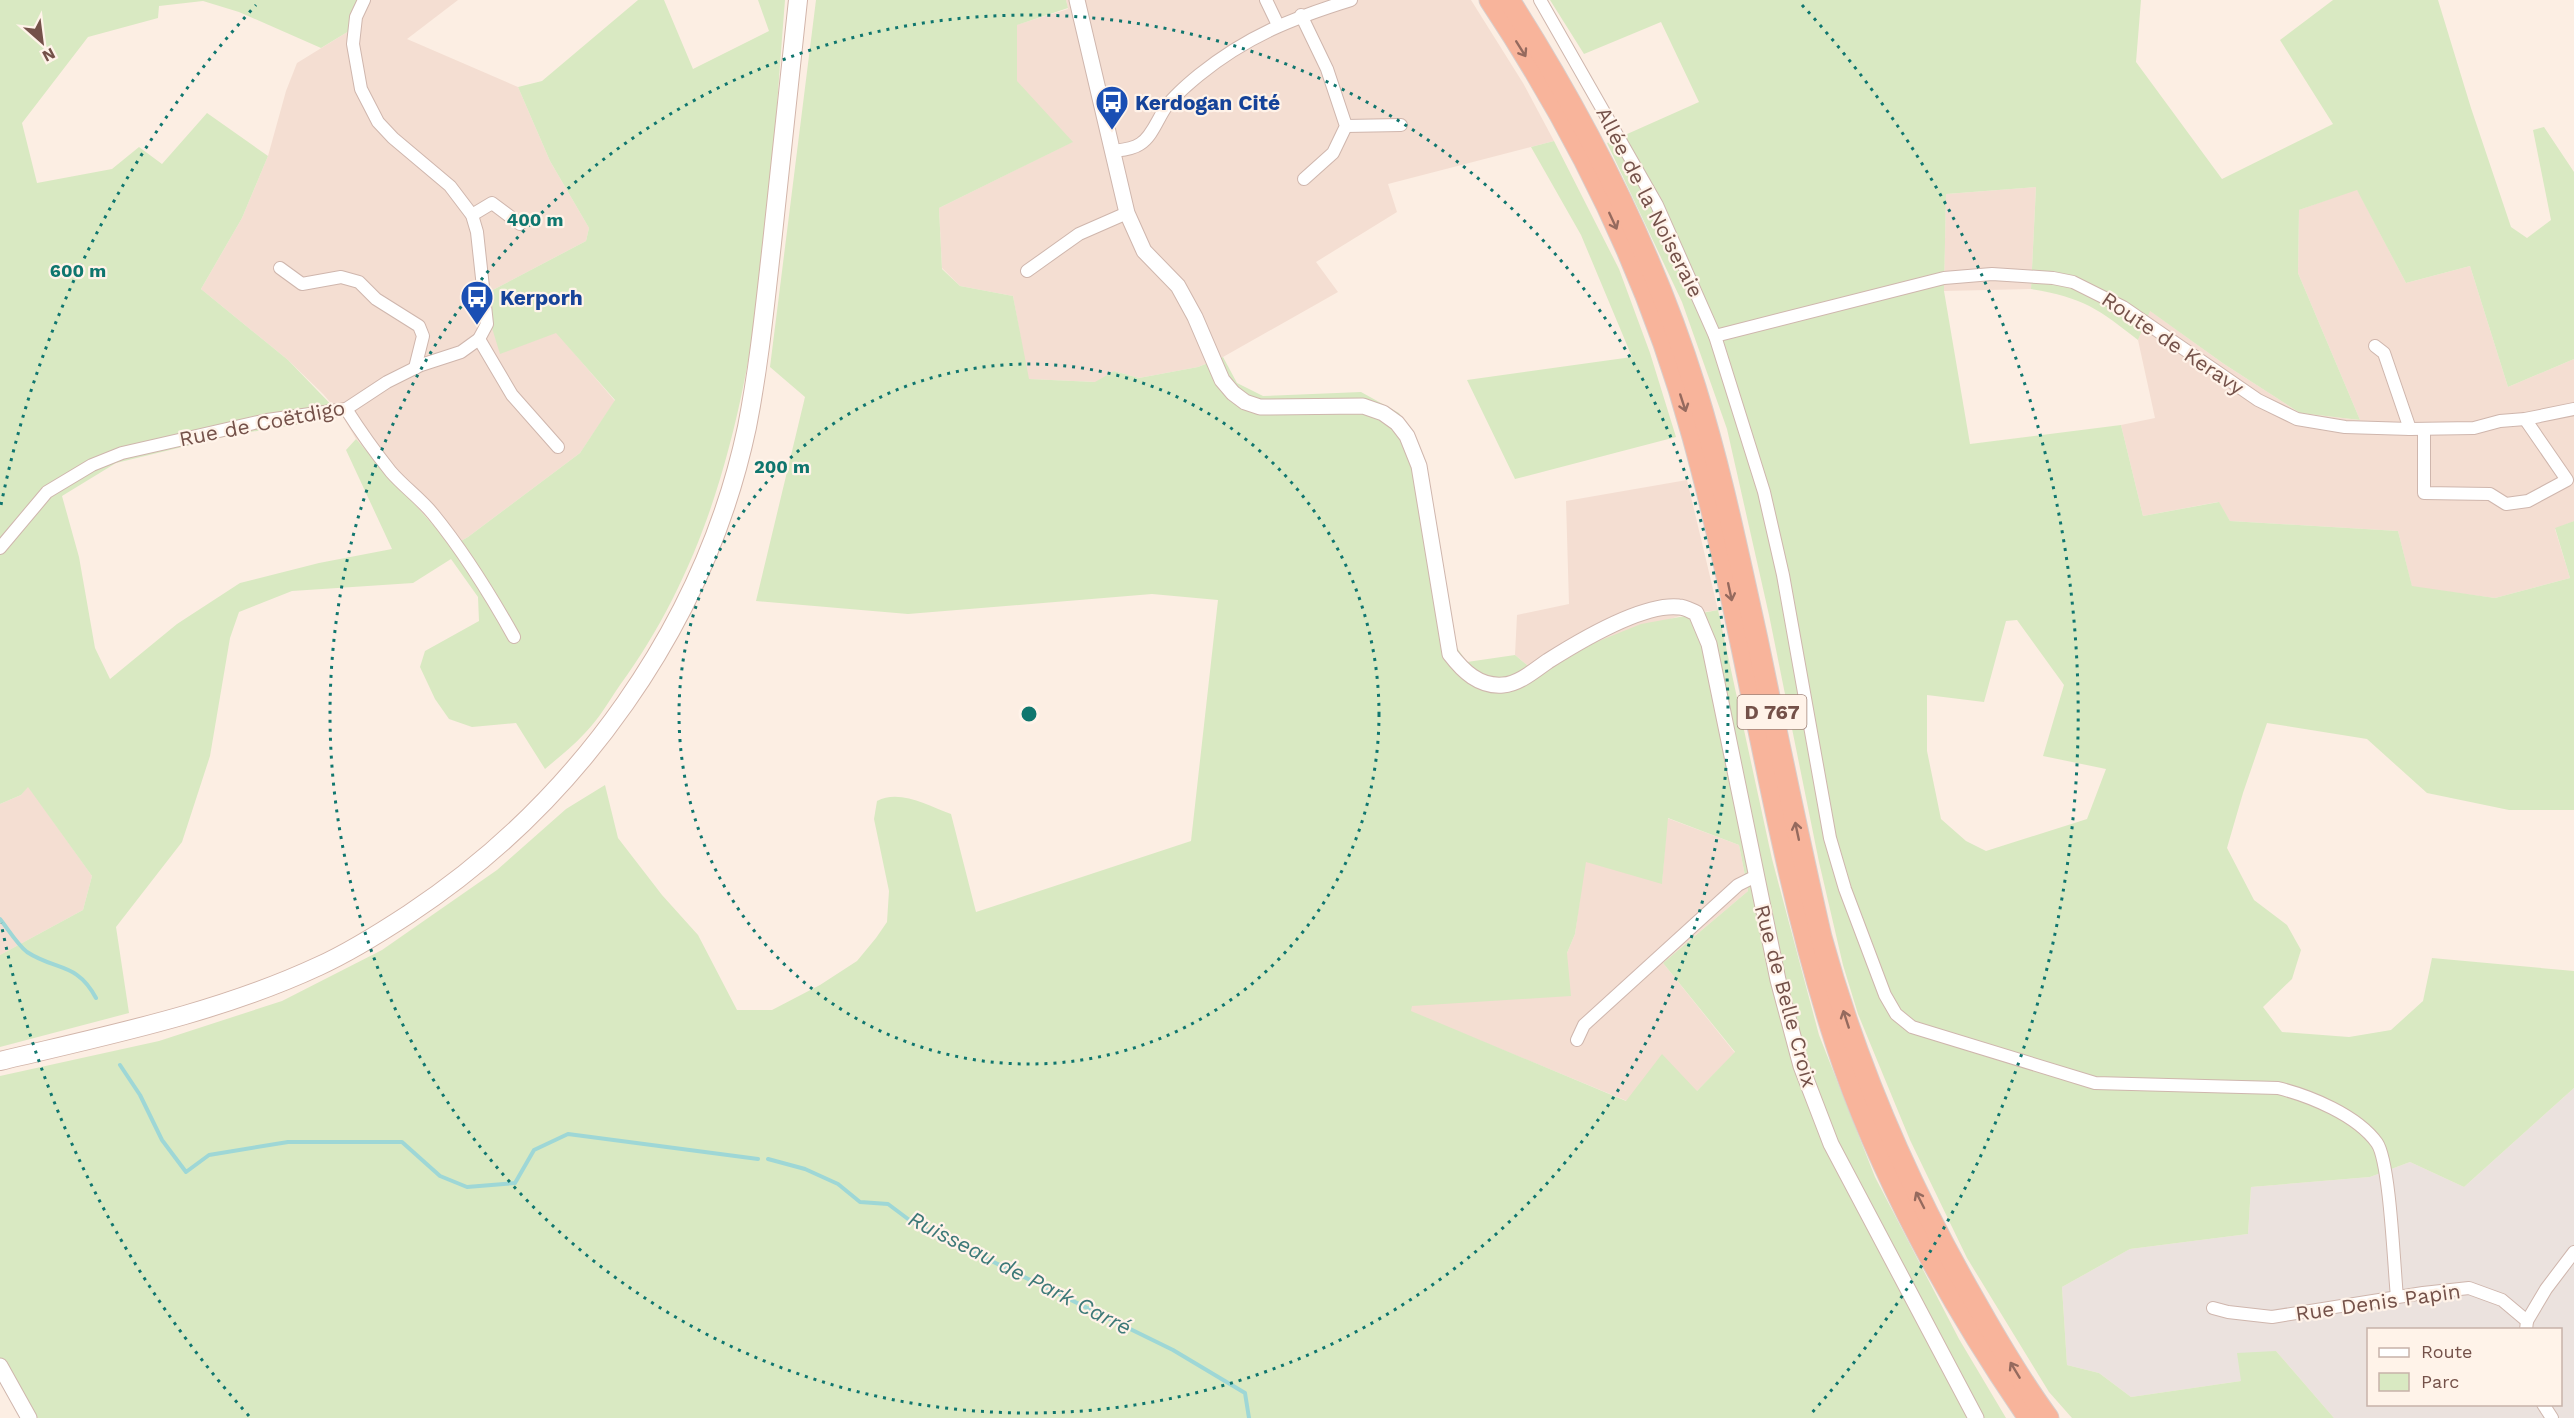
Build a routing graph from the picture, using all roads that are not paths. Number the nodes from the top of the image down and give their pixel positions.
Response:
1 (364, 0) edge
2 (798, 0) edge
3 (1077, 0) edge
4 (1266, 0) edge
5 (1351, 0) edge
6 (1490, 0) edge
7 (1509, 0) edge
8 (1540, 0) edge
9 (1301, 15) junction
10 (1278, 25) junction
11 (1401, 125) dead end
12 (1346, 126) junction
13 (1114, 151) junction
14 (1304, 179) dead end
15 (1127, 213) junction
16 (472, 215) junction
17 (520, 224) dead end
18 (280, 268) dead end
19 (1027, 271) dead end
20 (1715, 336) junction
21 (479, 339) junction
22 (2375, 346) dead end
23 (415, 368) junction
24 (346, 409) junction
25 (2574, 409) edge
26 (2525, 419) junction
27 (2410, 429) junction
28 (2424, 429) junction
29 (558, 447) dead end
30 (0, 548) edge
31 (514, 637) dead end
32 (1756, 876) junction
33 (1577, 1040) dead end
34 (0, 1062) edge
35 (2574, 1252) edge
36 (2397, 1297) junction
37 (2213, 1308) dead end
38 (2527, 1325) edge
39 (0, 1366) edge
40 (29, 1418) edge
41 (1976, 1418) edge
42 (2029, 1418) edge
43 (2048, 1418) edge

1 - 16 street
2 - 34 main road
3 - 13 street
4 - 10 street
5 - 9 street
6 -> 42 highway, D 767
43 -> 7 highway, D 767
8 - 20 street, Allée de la Noiseraie
9 - 10 street
9 - 12 street
10 - 13 street
11 - 12 street
12 - 14 street
13 - 15 street
15 - 19 street
15 - 32 street, Rue de Belle Croix / D 767
16 - 17 street
16 - 21 street
18 - 23 street
20 - 27 street, Route de Keravy
20 - 36 street, Allée de la Noiseraie
21 - 23 street, Rue de Coëtdigo
21 - 29 street
22 - 27 street
23 - 24 street, Rue de Coëtdigo
24 - 30 street, Rue de Coëtdigo
24 - 31 street
25 - 26 street, Route de Keravy
26 - 28 street, Route de Keravy
26 - 28 street
27 - 28 street, Route de Keravy
32 - 33 street
32 - 41 street, Rue de Belle Croix / D 767
35 - 38 street
36 - 37 street, Rue Denis Papin
36 - 38 street, Rue Denis Papin
39 - 40 street

